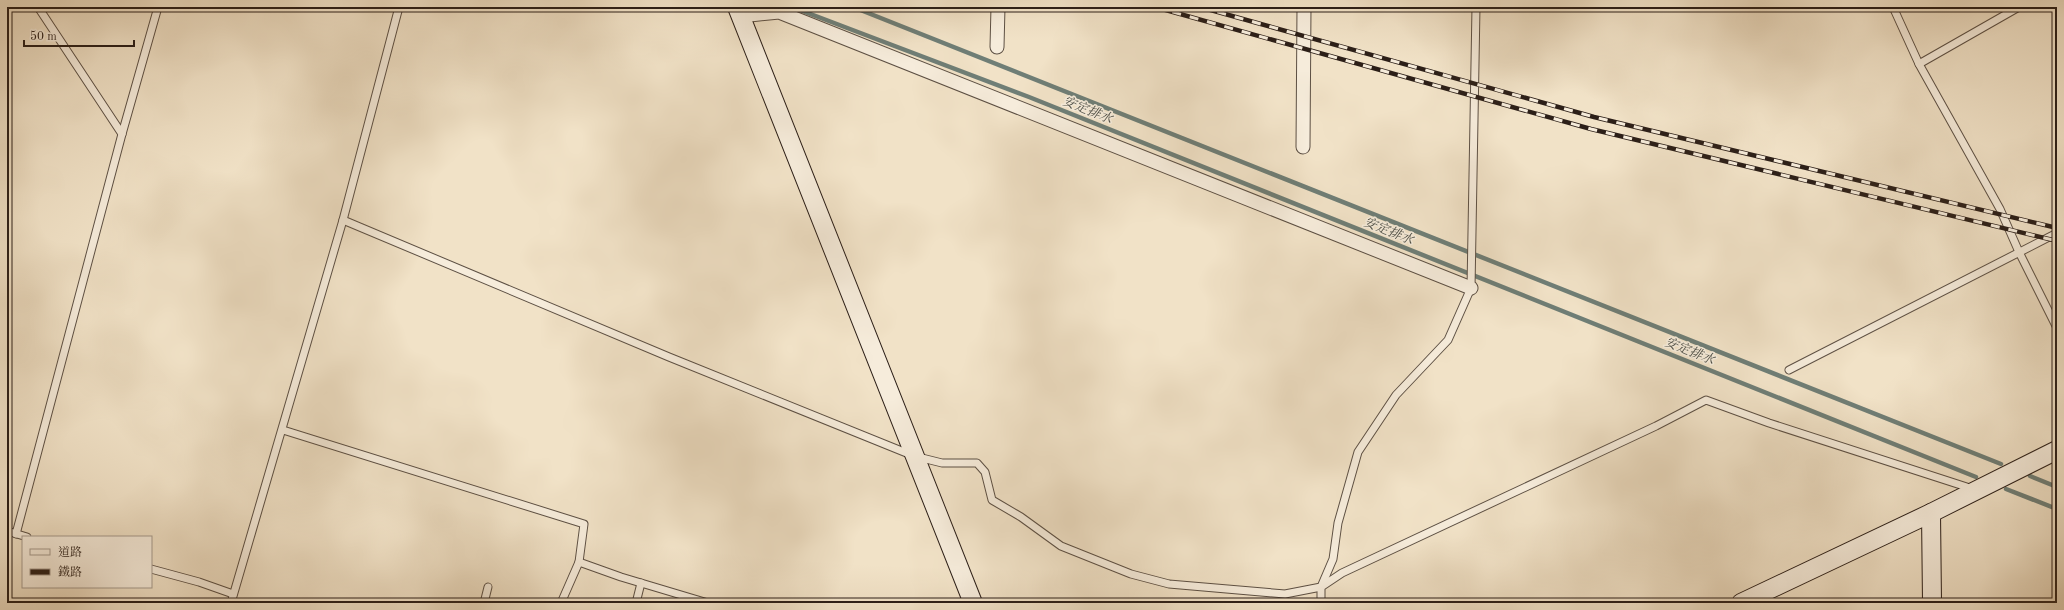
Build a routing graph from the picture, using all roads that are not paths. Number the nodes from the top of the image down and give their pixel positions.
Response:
1 (38, 7) edge
2 (158, 7) edge
3 (398, 7) edge
4 (998, 7) edge
5 (1304, 7) edge
6 (1476, 7) edge
7 (1893, 7) edge
8 (2020, 7) edge
9 (739, 11) edge
10 (997, 47) dead end
11 (1918, 64) junction
12 (122, 134) junction
13 (1303, 148) dead end
14 (343, 220) junction
15 (2057, 233) edge
16 (2018, 252) junction
17 (1471, 284) junction
18 (2057, 328) edge
19 (1789, 370) dead end
20 (283, 430) junction
21 (2057, 450) edge
22 (914, 456) junction
23 (1977, 490) junction
24 (1931, 513) junction
25 (7, 531) edge
26 (16, 534) junction
27 (23, 536) edge
28 (579, 562) junction
29 (152, 569) edge
30 (641, 583) junction
31 (488, 587) dead end
32 (1321, 587) junction
33 (233, 594) junction
34 (231, 603) edge
35 (484, 603) edge
36 (561, 603) edge
37 (636, 603) edge
38 (708, 603) edge
39 (973, 603) edge
40 (1321, 603) edge
41 (1741, 603) edge
42 (1932, 603) edge

1 - 12 lane
2 - 12 lane
3 - 14 lane
4 - 10 street
5 - 13 street
6 - 17 lane
7 - 11 lane
8 - 11 lane
9 - 17 street
9 - 22 street
11 - 16 lane
12 - 26 lane
14 - 20 lane
14 - 22 lane
15 - 16 lane
16 - 18 lane
16 - 19 lane
17 - 32 lane
20 - 28 lane
20 - 33 lane
21 - 23 street
22 - 32 lane
22 - 39 street
23 - 24 street
23 - 32 lane
24 - 41 street
24 - 42 street
25 - 26 lane
26 - 27 lane
28 - 30 lane
28 - 36 lane
29 - 33 lane
30 - 37 lane
30 - 38 lane
31 - 35 lane
32 - 40 lane
33 - 34 lane

